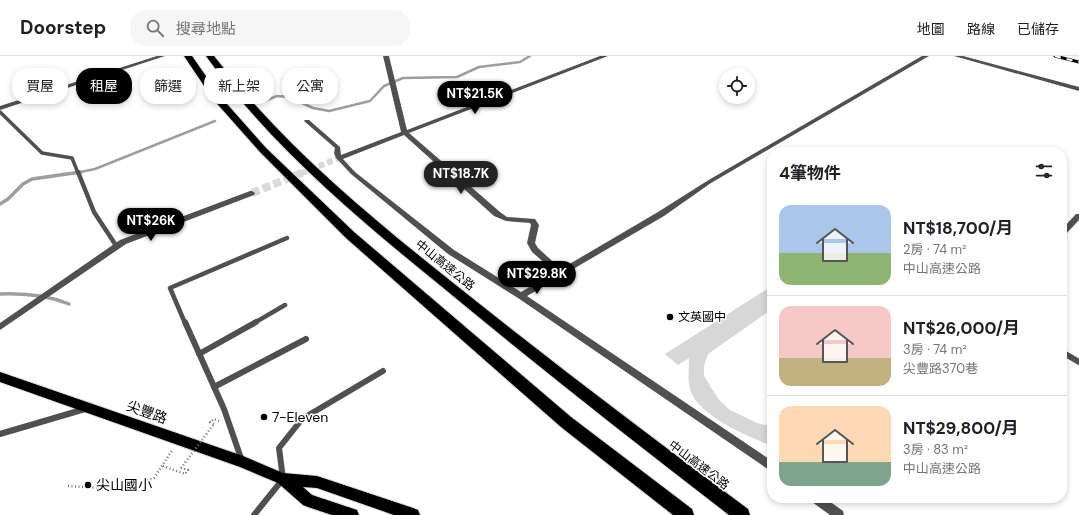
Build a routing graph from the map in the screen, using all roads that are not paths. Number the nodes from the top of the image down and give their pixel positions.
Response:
1 (162, 56) edge
2 (188, 56) edge
3 (210, 56) edge
4 (386, 56) edge
5 (603, 56) edge
6 (926, 56) edge
7 (957, 56) edge
8 (1079, 89) edge
9 (0, 108) edge
10 (0, 112) edge
11 (306, 121) dead end
12 (404, 132) junction
13 (769, 147) edge
14 (767, 148) edge
15 (339, 158) junction
16 (252, 193) tunnel mouth
17 (1079, 216) edge
18 (1067, 228) edge
19 (287, 238) dead end
20 (117, 247) junction
21 (561, 272) junction
22 (521, 296) junction
23 (285, 306) dead end
24 (0, 327) edge
25 (306, 338) dead end
26 (199, 354) junction
27 (1067, 355) edge
28 (1079, 362) edge
29 (383, 371) dead end
30 (0, 377) edge
31 (214, 386) junction
32 (89, 408) junction
33 (0, 434) edge
34 (242, 462) junction
35 (767, 464) edge
36 (283, 479) junction
37 (823, 503) edge
38 (254, 515) edge
39 (352, 515) edge
40 (413, 515) edge
41 (686, 515) edge
42 (742, 515) edge
43 (840, 515) edge

1 - 9 street
2 - 41 highway
3 - 42 highway, 中山高速公路
4 - 12 street
5 - 12 street
6 - 13 street
7 - 8 street
10 - 20 lane
11 - 15 street
12 - 15 street
12 - 21 street
14 - 21 street
15 - 22 street
16 - 20 street
17 - 18 street
19 - 26 lane
20 - 24 street
21 - 22 street
22 - 35 street
23 - 26 lane
25 - 31 lane
26 - 31 lane
27 - 28 lane
29 - 36 lane
30 - 32 main road, 尖豐路
31 - 34 lane
32 - 33 lane
32 - 34 main road, 尖豐路
34 - 36 main road, 尖豐路
36 - 38 lane
36 - 39 main road, 尖豐路
36 - 40 main road, 尖豐路
37 - 43 street

